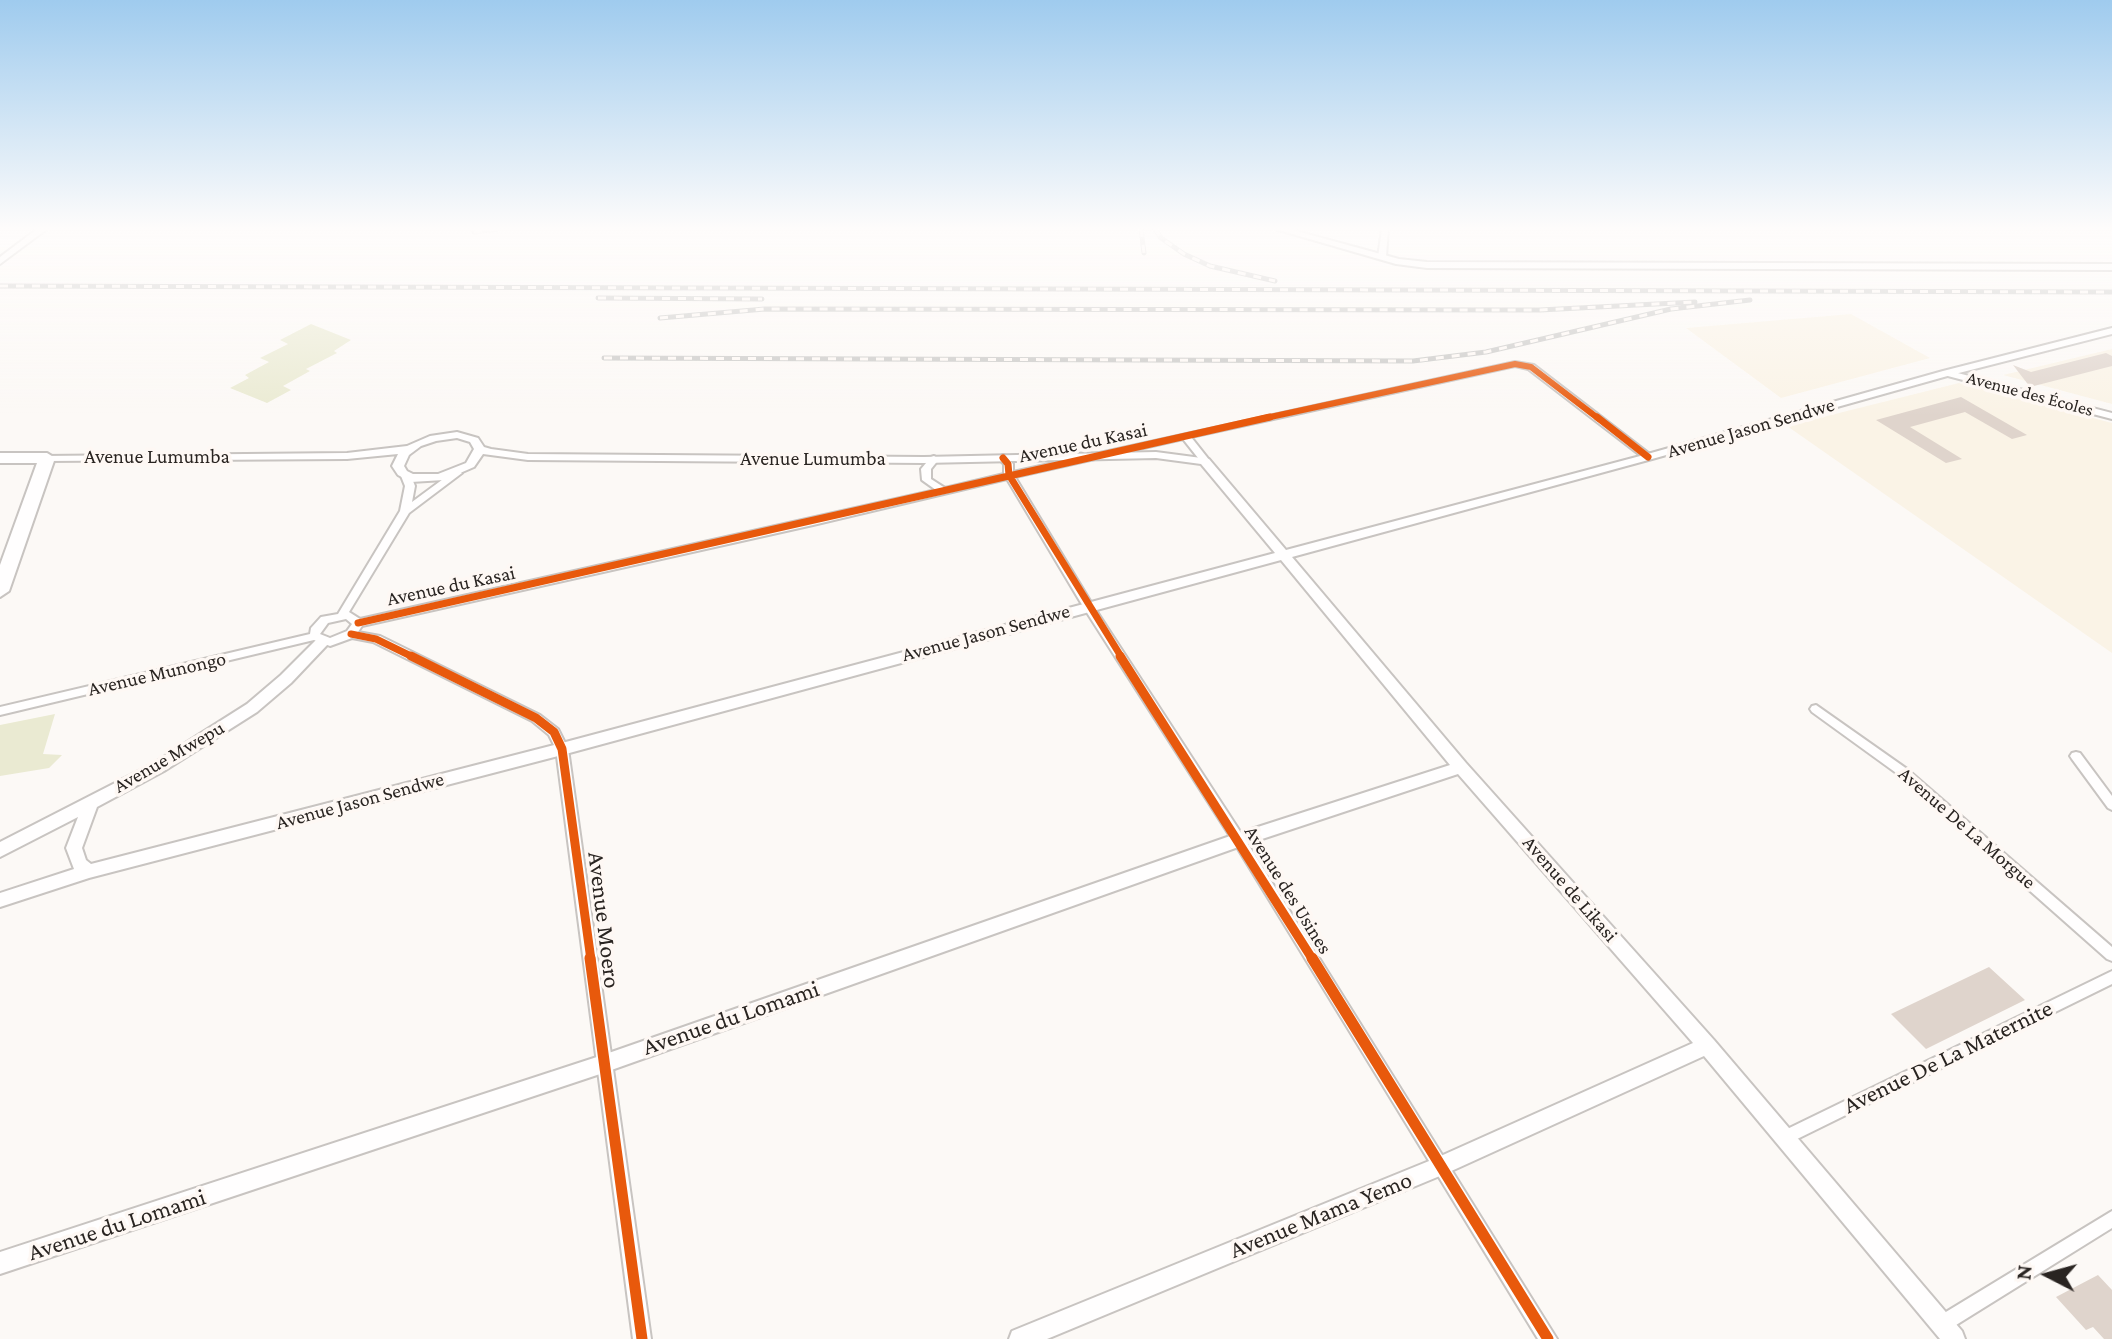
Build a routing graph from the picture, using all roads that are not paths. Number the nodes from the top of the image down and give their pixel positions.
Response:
1 (2112, 331) edge
2 (1947, 373) junction
3 (2112, 416) edge
4 (1187, 438) junction
5 (409, 449) junction
6 (480, 449) junction
7 (1098, 455) junction
8 (347, 456) junction
9 (528, 457) junction
10 (1648, 457) junction
11 (0, 458) edge
12 (47, 458) junction
13 (1003, 458) junction
14 (934, 459) junction
15 (1205, 461) junction
16 (402, 471) junction
17 (460, 471) junction
18 (1009, 475) junction
19 (943, 491) junction
20 (405, 511) junction
21 (1286, 555) junction
22 (4, 567) edge
23 (0, 591) edge
24 (1088, 606) junction
25 (342, 615) junction
26 (354, 628) junction
27 (319, 639) junction
28 (1816, 709) dead end
29 (0, 711) edge
30 (562, 749) junction
31 (2076, 756) dead end
32 (1461, 767) junction
33 (92, 802) junction
34 (2112, 805) edge
35 (1239, 840) junction
36 (0, 850) edge
37 (89, 871) junction
38 (0, 900) edge
39 (2112, 955) edge
40 (2110, 981) edge
41 (1707, 1046) junction
42 (603, 1064) junction
43 (1784, 1138) junction
44 (1440, 1166) junction
45 (2112, 1219) edge
46 (0, 1263) edge
47 (1942, 1324) junction
48 (642, 1339) edge
49 (1020, 1339) edge
50 (1548, 1339) edge
51 (1954, 1339) edge

1 - 2 main road, Avenue Jason Sendwe
2 - 3 street, Avenue des Écoles
2 - 10 main road, Avenue Jason Sendwe
4 - 7 street, Avenue du Kasai
4 - 10 street, Avenue du Kasai
4 - 15 street, Avenue de Likasi
5 - 6 main road, Avenue Lumumba
5 - 8 main road, Avenue Lumumba
5 - 16 main road
6 - 9 main road, Avenue Lumumba
6 - 17 main road
7 - 13 main road, Avenue Lumumba
7 - 15 main road, Avenue Lumumba
7 - 18 street, Avenue du Kasai
8 - 12 main road, Avenue Lumumba
8 - 16 main road
9 - 14 main road, Avenue Lumumba
9 - 17 main road
10 - 21 main road, Avenue Jason Sendwe
11 - 12 highway, Avenue Lumumba
12 - 22 highway
13 - 14 main road, Avenue Lumumba
13 - 18 street, Avenue des Usines
14 - 19 street
15 - 21 main road, Avenue de Likasi
16 - 17 main road
16 - 20 street
17 - 20 street
18 - 19 street, Avenue du Kasai
18 - 24 street, Avenue des Usines
19 - 26 street, Avenue du Kasai
20 - 25 street
21 - 24 main road, Avenue Jason Sendwe
21 - 32 main road, Avenue de Likasi
22 - 23 highway
24 - 30 main road, Avenue Jason Sendwe
24 - 35 street, Avenue des Usines
25 - 26 street
25 - 27 street
26 - 27 street, Avenue du Kasai
26 - 30 street
27 - 29 street, Avenue Munongo
27 - 33 main road, Avenue Mwepu
28 - 39 street, Avenue De La Morgue
30 - 37 main road, Avenue Jason Sendwe
30 - 42 street, Avenue Moero
31 - 34 street
32 - 35 main road, Avenue du Lomami
32 - 41 main road, Avenue de Likasi
33 - 36 main road, Avenue Mwepu
33 - 37 main road
35 - 42 main road, Avenue du Lomami
35 - 44 street, Avenue des Usines
37 - 38 main road, Avenue Jason Sendwe
40 - 43 street, Avenue De La Maternite
41 - 43 main road, Avenue de Likasi
41 - 44 main road, Avenue Mama Yemo
42 - 46 main road, Avenue du Lomami
42 - 48 street, Avenue Moero
43 - 47 main road, Avenue de Likasi
44 - 49 main road, Avenue Mama Yemo
44 - 50 street, Avenue des Usines
45 - 47 street
47 - 51 main road, Avenue de Likasi

